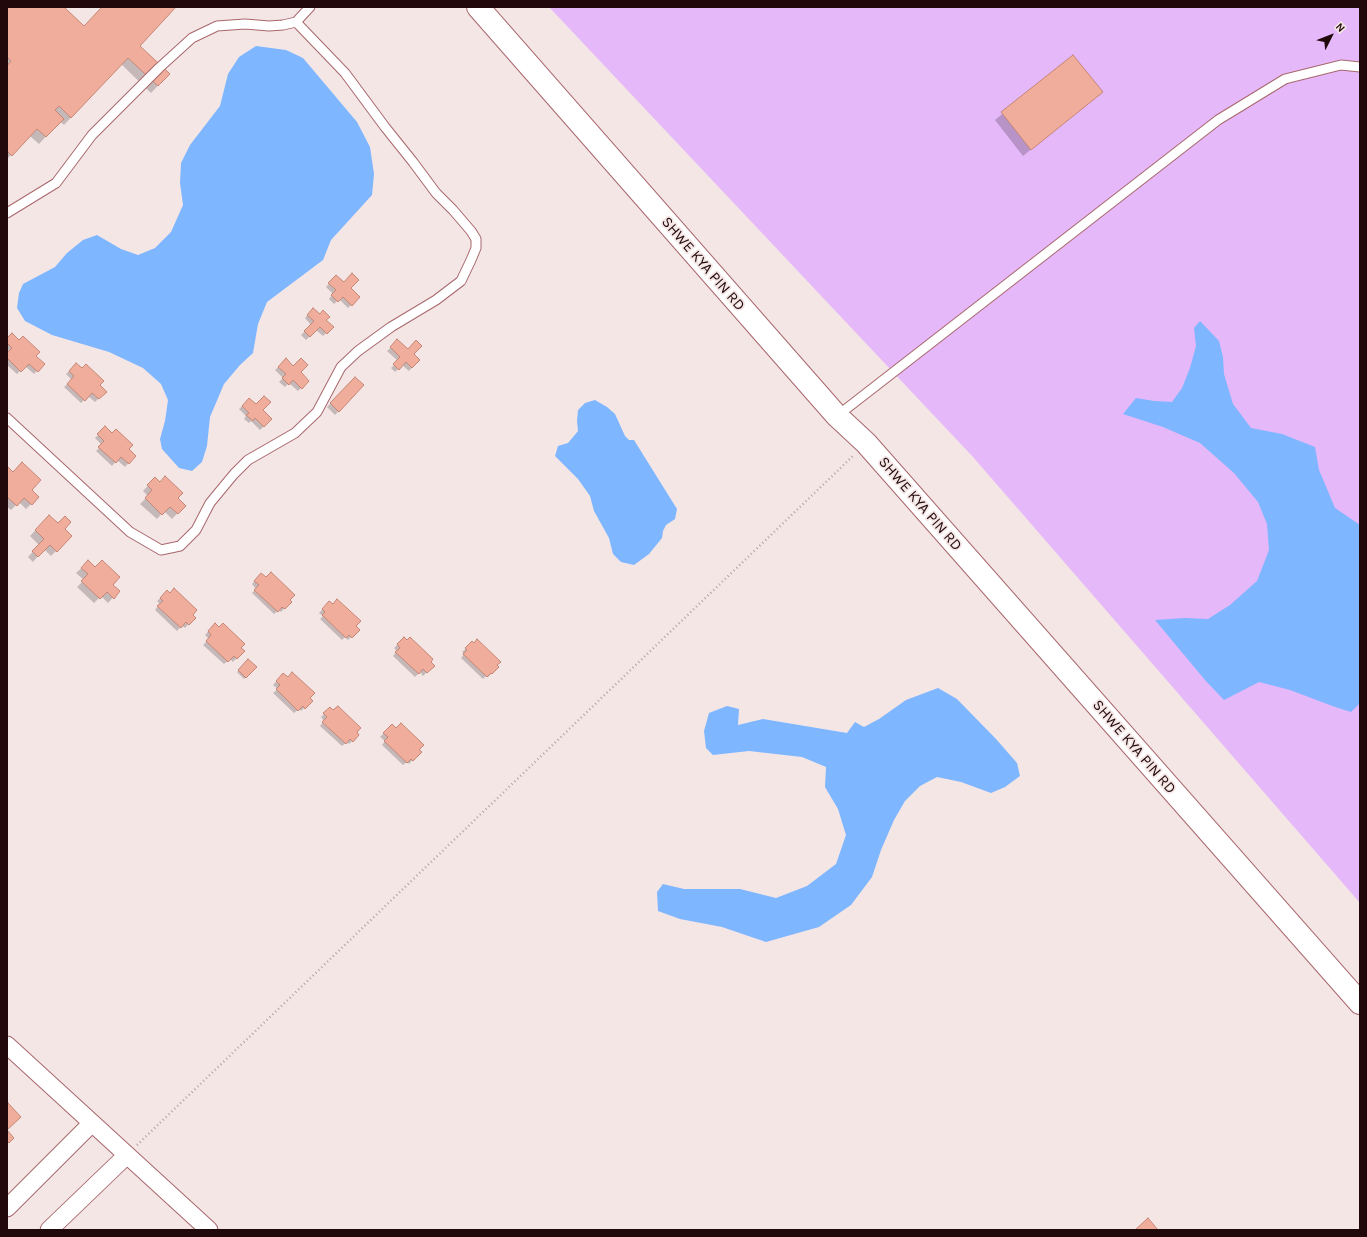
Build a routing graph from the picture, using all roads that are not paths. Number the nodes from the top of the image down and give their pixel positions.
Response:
1 (310, 7) edge
2 (478, 7) edge
3 (296, 22) junction
4 (1360, 67) edge
5 (7, 213) edge
6 (837, 416) junction
7 (7, 418) edge
8 (1360, 1003) edge
9 (7, 1045) edge
10 (92, 1123) junction
11 (127, 1155) junction
12 (7, 1208) edge
13 (49, 1230) edge
14 (209, 1230) edge

1 - 3 lane
2 - 6 street, SHWE KYA PIN RD
3 - 5 lane
3 - 7 lane
4 - 6 lane
6 - 8 street, SHWE KYA PIN RD
9 - 10 street
10 - 11 street
10 - 12 street
11 - 13 street
11 - 14 street

